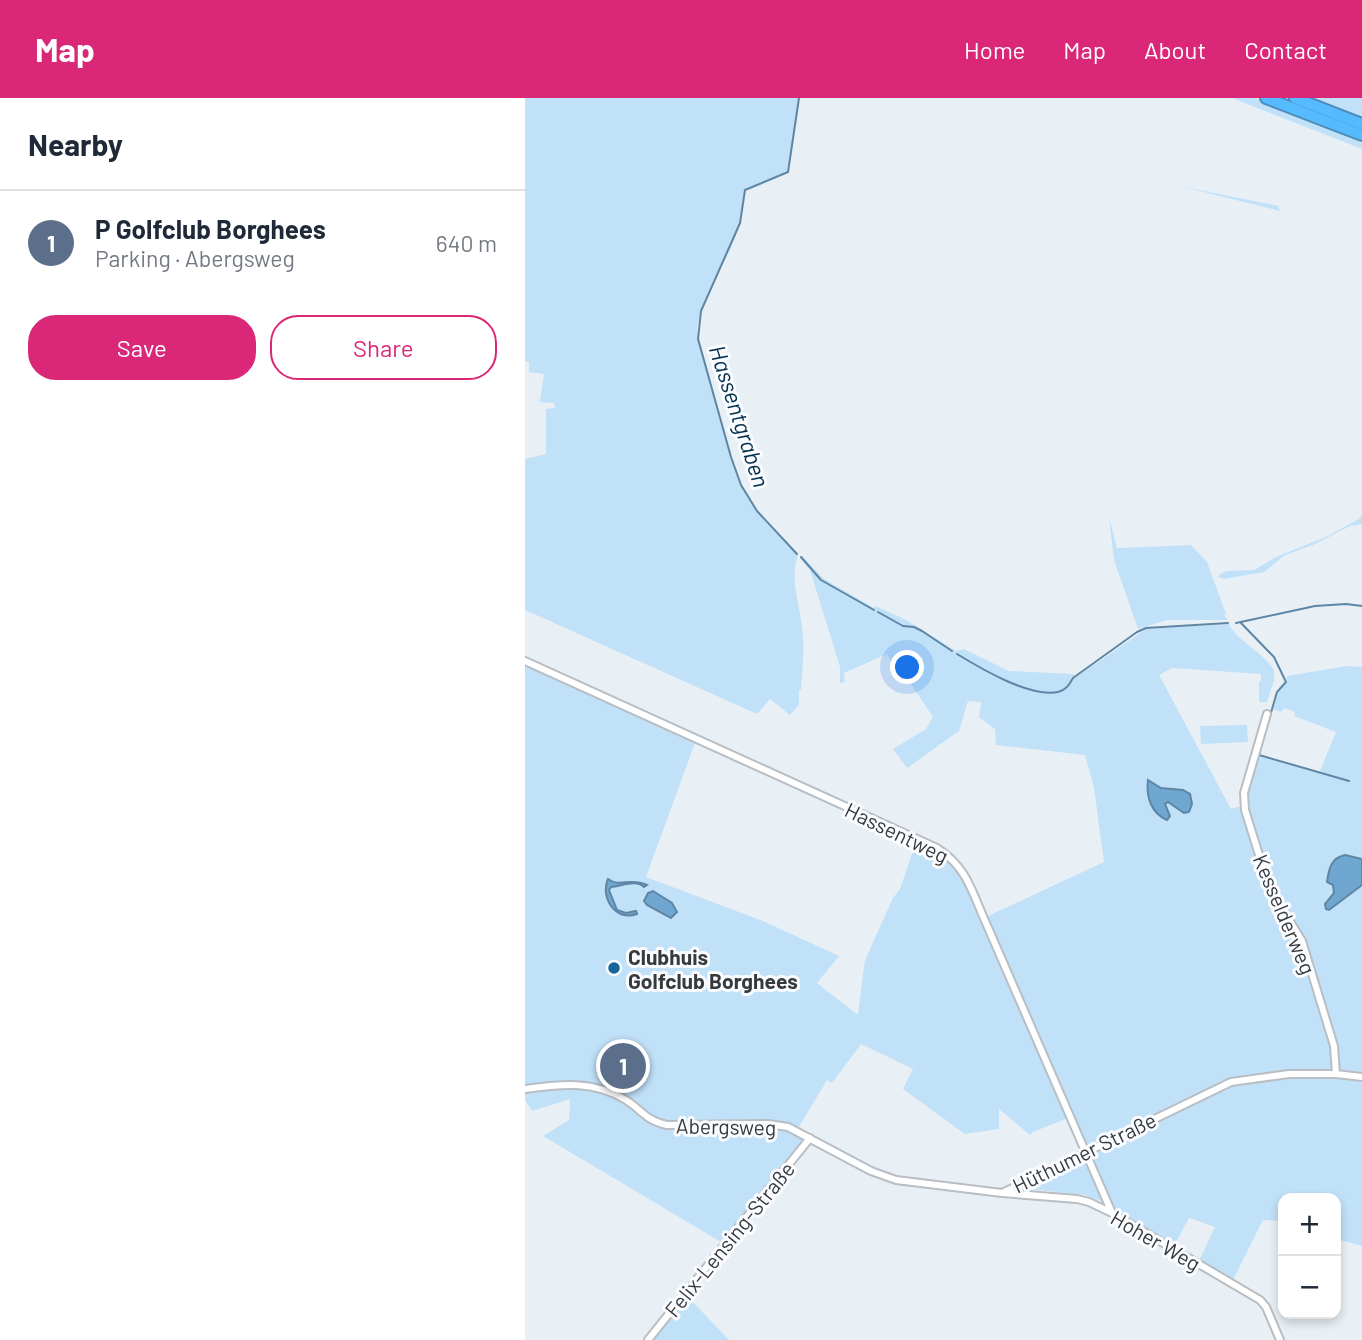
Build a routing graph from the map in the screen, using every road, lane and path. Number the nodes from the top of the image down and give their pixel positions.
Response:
1 (1266, 98) edge
2 (1295, 98) edge
3 (1362, 124) edge
4 (1362, 135) edge
5 (525, 661) edge
6 (1267, 714) dead end
7 (1336, 1074) junction
8 (1362, 1077) edge
9 (525, 1089) edge
10 (810, 1138) junction
11 (1086, 1151) junction
12 (1002, 1193) junction
13 (1112, 1213) junction
14 (647, 1340) edge
15 (1280, 1340) edge

1 - 4 highway
2 - 3 highway
5 - 11 street, Hassentweg
6 - 7 street, Kesselderweg
7 - 8 street, Hüthumer Straße
7 - 11 street, Hüthumer Straße
9 - 10 street, Abergsweg
10 - 12 street, Hüthumer Straße
10 - 14 street, Felix-Lensing-Straße
11 - 12 street, Hüthumer Straße
11 - 13 street, Hassentweg
12 - 13 street, Hoher Weg
13 - 15 street, Hoher Weg

